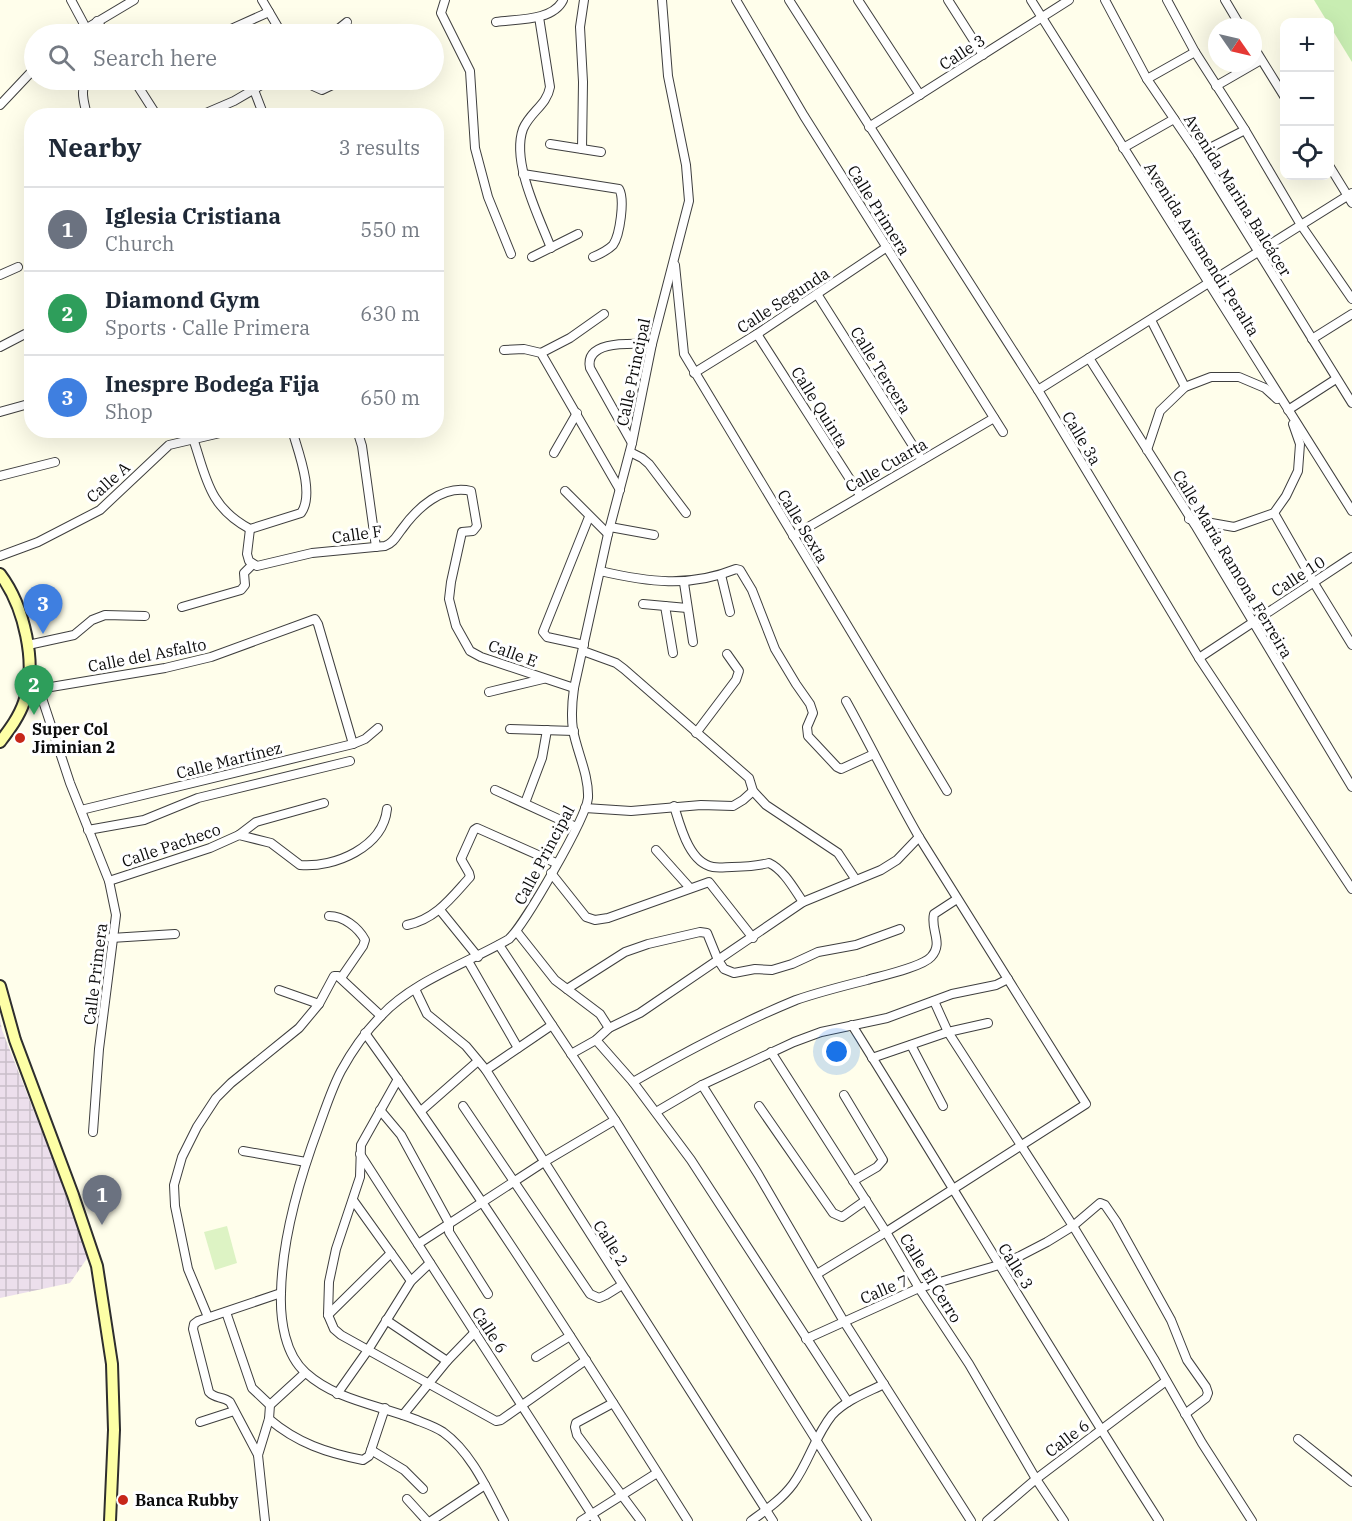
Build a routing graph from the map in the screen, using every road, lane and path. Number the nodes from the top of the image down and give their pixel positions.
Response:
1 (71, 0) edge
2 (134, 0) edge
3 (262, 0) edge
4 (445, 0) edge
5 (563, 0) edge
6 (584, 0) edge
7 (662, 0) edge
8 (736, 0) edge
9 (789, 0) edge
10 (858, 0) edge
11 (948, 0) edge
12 (1031, 0) edge
13 (1069, 0) edge
14 (1105, 0) edge
15 (1167, 0) edge
16 (1225, 0) edge
17 (268, 12) junction
18 (538, 16) junction
19 (1042, 17) junction
20 (1236, 18) edge
21 (97, 21) junction
22 (347, 22) dead end
23 (496, 22) dead end
24 (84, 24) edge
25 (92, 24) edge
26 (99, 24) edge
27 (242, 24) edge
28 (276, 24) edge
29 (344, 24) edge
30 (1195, 52) junction
31 (983, 55) junction
32 (1262, 60) edge
33 (1241, 72) edge
34 (1147, 78) junction
35 (24, 80) edge
36 (1216, 86) junction
37 (1280, 89) edge
38 (83, 90) edge
39 (140, 90) edge
40 (254, 90) joint
41 (920, 95) junction
42 (0, 105) edge
43 (86, 108) edge
44 (152, 108) edge
45 (216, 108) edge
46 (261, 108) edge
47 (1174, 119) junction
48 (869, 127) junction
49 (1245, 130) junction
50 (550, 144) dead end
51 (1123, 148) junction
52 (582, 149) junction
53 (601, 152) dead end
54 (1198, 154) junction
55 (523, 174) junction
56 (1334, 174) edge
57 (1351, 197) edge
58 (1301, 225) junction
59 (578, 234) dead end
60 (551, 248) junction
61 (886, 248) junction
62 (1259, 252) junction
63 (511, 254) dead end
64 (532, 257) dead end
65 (592, 257) dead end
66 (674, 261) junction
67 (18, 267) dead end
68 (0, 275) edge
69 (1208, 284) junction
70 (818, 294) junction
71 (1352, 299) edge
72 (604, 314) dead end
73 (1352, 314) edge
74 (1151, 320) junction
75 (757, 334) junction
76 (24, 335) edge
77 (1312, 339) junction
78 (652, 344) junction
79 (0, 347) edge
80 (504, 350) dead end
81 (541, 353) junction
82 (1089, 358) junction
83 (694, 373) junction
84 (1336, 379) junction
85 (1185, 387) junction
86 (1038, 390) junction
87 (1352, 403) edge
88 (24, 405) edge
89 (1288, 410) junction
90 (0, 412) edge
91 (577, 413) junction
92 (994, 418) junction
93 (1003, 432) dead end
94 (198, 438) edge
95 (294, 438) edge
96 (360, 438) edge
97 (194, 439) junction
98 (632, 443) junction
99 (1147, 450) junction
100 (630, 452) junction
101 (554, 453) dead end
102 (922, 460) junction
103 (55, 462) dead end
104 (0, 476) edge
105 (620, 490) junction
106 (565, 491) dead end
107 (860, 495) junction
108 (1352, 511) edge
109 (686, 513) dead end
110 (1274, 513) junction
111 (590, 517) junction
112 (1190, 519) junction
113 (250, 528) junction
114 (466, 531) joint
115 (609, 531) junction
116 (654, 535) dead end
117 (793, 536) junction
118 (376, 546) junction
119 (0, 556) edge
120 (1352, 557) edge
121 (252, 565) junction
122 (600, 571) junction
123 (0, 574) edge
124 (721, 575) junction
125 (684, 583) junction
126 (1314, 583) junction
127 (643, 604) dead end
128 (665, 606) junction
129 (182, 607) dead end
130 (687, 608) junction
131 (730, 612) dead end
132 (145, 616) dead end
133 (1253, 621) junction
134 (693, 642) dead end
135 (28, 645) junction
136 (1352, 645) edge
137 (583, 648) junction
138 (673, 653) dead end
139 (727, 654) dead end
140 (1199, 658) junction
141 (543, 679) junction
142 (33, 688) junction
143 (574, 688) junction
144 (489, 692) dead end
145 (846, 701) dead end
146 (378, 728) dead end
147 (510, 729) dead end
148 (547, 730) junction
149 (574, 731) junction
150 (696, 733) junction
151 (0, 742) edge
152 (353, 744) junction
153 (874, 754) junction
154 (350, 761) dead end
155 (1352, 787) edge
156 (495, 790) dead end
157 (753, 791) junction
158 (947, 791) dead end
159 (324, 803) dead end
160 (525, 803) junction
161 (674, 806) junction
162 (585, 808) junction
163 (387, 809) dead end
164 (81, 810) junction
165 (576, 827) junction
166 (88, 830) junction
167 (239, 835) junction
168 (919, 837) junction
169 (656, 850) dead end
170 (556, 863) junction
171 (711, 867) junction
172 (551, 873) junction
173 (856, 880) junction
174 (109, 881) junction
175 (709, 882) junction
176 (690, 888) junction
177 (1352, 889) edge
178 (957, 899) junction
179 (803, 902) junction
180 (440, 910) junction
181 (329, 916) dead end
182 (408, 925) dead end
183 (900, 929) dead end
184 (517, 932) junction
185 (176, 934) dead end
186 (111, 938) junction
187 (753, 938) junction
188 (499, 945) junction
189 (478, 957) junction
190 (718, 960) junction
191 (468, 961) junction
192 (341, 978) junction
193 (1008, 979) junction
194 (0, 986) edge
195 (415, 989) junction
196 (567, 989) junction
197 (279, 990) dead end
198 (934, 1001) junction
199 (319, 1004) junction
200 (381, 1016) junction
201 (988, 1023) dead end
202 (552, 1025) junction
203 (852, 1025) junction
204 (609, 1028) junction
205 (948, 1032) junction
206 (365, 1033) junction
207 (596, 1040) junction
208 (911, 1045) junction
209 (518, 1048) junction
210 (771, 1052) junction
211 (571, 1054) junction
212 (872, 1058) junction
213 (478, 1061) junction
214 (486, 1070) junction
215 (399, 1079) junction
216 (633, 1082) junction
217 (702, 1085) junction
218 (844, 1095) dead end
219 (463, 1106) dead end
220 (759, 1106) dead end
221 (944, 1106) dead end
222 (380, 1110) junction
223 (421, 1111) junction
224 (656, 1112) junction
225 (615, 1120) junction
226 (93, 1132) dead end
227 (1020, 1147) junction
228 (243, 1151) dead end
229 (359, 1154) junction
230 (306, 1162) junction
231 (544, 1162) junction
232 (854, 1181) junction
233 (514, 1183) junction
234 (952, 1188) junction
235 (353, 1200) junction
236 (866, 1200) junction
237 (483, 1203) junction
238 (449, 1223) junction
239 (1073, 1226) junction
240 (886, 1232) junction
241 (418, 1244) junction
242 (391, 1253) junction
243 (430, 1263) junction
244 (999, 1265) junction
245 (817, 1274) junction
246 (411, 1281) junction
247 (622, 1285) junction
248 (919, 1288) junction
249 (281, 1293) junction
250 (488, 1294) dead end
251 (226, 1312) junction
252 (328, 1315) junction
253 (208, 1317) junction
254 (386, 1320) junction
255 (843, 1320) junction
256 (475, 1332) junction
257 (570, 1336) junction
258 (806, 1339) junction
259 (368, 1350) junction
260 (536, 1357) dead end
261 (586, 1360) junction
262 (447, 1361) junction
263 (305, 1372) junction
264 (1166, 1381) junction
265 (429, 1383) junction
266 (884, 1384) junction
267 (337, 1394) junction
268 (848, 1402) junction
269 (613, 1403) junction
270 (522, 1405) junction
271 (270, 1406) junction
272 (385, 1408) junction
273 (234, 1411) junction
274 (1185, 1414) junction
275 (403, 1415) junction
276 (269, 1419) junction
277 (200, 1422) dead end
278 (1101, 1430) junction
279 (816, 1439) junction
280 (1298, 1439) dead end
281 (371, 1450) junction
282 (258, 1455) junction
283 (657, 1473) junction
284 (1036, 1479) junction
285 (1352, 1482) edge
286 (485, 1485) junction
287 (423, 1489) dead end
288 (622, 1495) junction
289 (406, 1499) dead end
290 (766, 1510) junction
291 (594, 1518) edge
292 (110, 1521) edge
293 (266, 1521) edge
294 (429, 1521) edge
295 (504, 1521) edge
296 (582, 1521) edge
297 (641, 1521) edge
298 (688, 1521) edge
299 (751, 1521) edge
300 (773, 1521) edge
301 (867, 1521) edge
302 (970, 1521) edge
303 (987, 1521) edge
304 (1064, 1521) edge
305 (1159, 1521) edge
306 (1251, 1521) edge

1 - 24 street
2 - 21 street
3 - 17 street
4 - 63 street
5 - 18 street
6 - 52 street
7 - 66 street, Calle Principal
8 - 61 street, Calle Primera
9 - 48 street, Calle 3a
10 - 41 street
11 - 31 street
12 - 19 street, Avenida Arismendi Peralta
13 - 19 street, Calle 3
14 - 34 street, Avenida Marina Balcácer
15 - 30 street
16 - 20 street
17 - 27 street
17 - 28 street
18 - 23 street
18 - 55 street
19 - 31 street, Calle 3
19 - 51 street, Avenida Arismendi Peralta
21 - 25 street
21 - 26 street
22 - 29 street
30 - 34 street
30 - 36 street
31 - 41 street, Calle 3
32 - 37 street
33 - 36 street
34 - 47 street, Avenida Marina Balcácer
35 - 42 street
36 - 49 street
38 - 43 street
39 - 44 street
40 - 45 street
40 - 46 street
41 - 48 street, Calle 3
47 - 51 street
47 - 54 street, Avenida Marina Balcácer
48 - 86 street, Calle 3a
49 - 54 street
49 - 58 street
50 - 52 street
51 - 69 street, Avenida Arismendi Peralta
52 - 53 street
54 - 62 street, Avenida Marina Balcácer
55 - 60 street
55 - 65 street
56 - 57 street
57 - 58 street
58 - 62 street
58 - 71 street
59 - 60 street
60 - 64 street
61 - 70 street, Calle Segunda
61 - 92 street, Calle Primera
62 - 69 street
62 - 77 street, Avenida Marina Balcácer
66 - 78 street, Calle Principal
66 - 83 street, Calle Sexta
67 - 68 street
69 - 74 street
69 - 89 street, Avenida Arismendi Peralta
70 - 75 street, Calle Segunda
70 - 102 street, Calle Tercera
72 - 81 street
73 - 77 street
74 - 82 street
74 - 85 street
75 - 83 street, Calle Segunda
75 - 107 street, Calle Quinta
76 - 79 street
77 - 84 street, Avenida Marina Balcácer
78 - 98 street, Calle Principal
78 - 98 street
80 - 81 street
81 - 91 street
82 - 86 street
82 - 99 street, Calle María Ramona Ferreira
83 - 117 street, Calle Sexta
84 - 87 street, Avenida Marina Balcácer
84 - 89 street
85 - 89 street
85 - 99 street
86 - 140 street, Calle 3a
88 - 90 street
89 - 108 street, Avenida Arismendi Peralta
89 - 110 street
91 - 101 street
91 - 105 street
92 - 93 street, Calle Primera
92 - 102 street, Calle Cuarta
94 - 97 street, Calle A
95 - 113 street
96 - 118 street
97 - 113 street
97 - 119 street, Calle A
98 - 100 street, Calle Principal
99 - 112 street, Calle María Ramona Ferreira
100 - 105 street, Calle Principal
100 - 109 street
102 - 107 street, Calle Cuarta
103 - 104 street
105 - 115 street, Calle Principal
106 - 111 street
107 - 117 street, Calle Cuarta
110 - 112 street
110 - 126 street
111 - 115 street
111 - 137 street
112 - 133 street, Calle María Ramona Ferreira
113 - 121 street
114 - 118 street, Calle F
114 - 141 street, Calle E
115 - 116 street
115 - 122 street, Calle Principal
117 - 158 street, Calle Sexta
118 - 121 street, Calle F
120 - 126 street, Calle 10
121 - 129 street
122 - 125 street
122 - 137 street, Calle Principal
123 - 135 main road
124 - 125 street
124 - 131 street
124 - 153 street
125 - 130 street
126 - 133 street, Calle 10
126 - 136 street
127 - 128 street
128 - 130 street
128 - 138 street
130 - 134 street
132 - 135 street
133 - 140 street, Calle 10
133 - 155 street, Calle María Ramona Ferreira
135 - 142 main road
137 - 143 street, Calle Principal
137 - 150 street
139 - 150 street
140 - 177 street, Calle 3a
141 - 143 street, Calle E
141 - 144 street
142 - 151 main road
142 - 152 street, Calle del Asfalto
142 - 164 street, Calle Primera
143 - 149 street, Calle Principal
145 - 153 street
146 - 152 street, Calle Martínez
147 - 148 street
148 - 149 street
148 - 160 street
149 - 162 street, Calle Principal
150 - 157 street
152 - 164 street, Calle Martínez
153 - 168 street
154 - 166 street
156 - 160 street
157 - 161 street
157 - 173 street
159 - 167 street
160 - 165 street
161 - 162 street
161 - 171 street
162 - 165 street, Calle Principal
163 - 167 street, Calle Pacheco
164 - 166 street, Calle Primera
165 - 170 street, Calle Principal
166 - 174 street, Calle Primera
167 - 174 street, Calle Pacheco
168 - 173 street
168 - 178 street
169 - 176 street
170 - 172 street, Calle Principal
170 - 180 street
171 - 175 street
171 - 179 street
172 - 176 street
172 - 184 street, Calle Principal
173 - 179 street
174 - 186 street, Calle Primera
175 - 176 street
175 - 187 street
178 - 193 street
178 - 216 street
179 - 187 street
180 - 182 street
180 - 189 street
181 - 192 street
183 - 190 street
184 - 188 street, Calle Principal
184 - 196 street
185 - 186 street
186 - 226 street, Calle Primera
187 - 190 street
188 - 189 street, Calle Principal
188 - 202 street
189 - 191 street, Calle Principal
190 - 196 street
190 - 204 street
191 - 195 street, Calle Principal
191 - 209 street
192 - 199 street
192 - 200 street
193 - 198 street
193 - 227 street
194 - 292 main road
195 - 200 street, Calle Principal
195 - 213 street, Calle 2
196 - 204 street
197 - 199 street
198 - 203 street
198 - 205 street
199 - 253 street
200 - 206 street, Calle Principal
201 - 205 street
202 - 209 street
202 - 211 street
203 - 210 street
203 - 212 street, Calle 3
204 - 207 street
205 - 208 street
205 - 227 street
206 - 215 street
206 - 230 street, Calle Principal
207 - 211 street
207 - 216 street
208 - 212 street
208 - 221 street
209 - 214 street
210 - 217 street
210 - 232 street, Calle El Cerro
211 - 225 street
212 - 234 street, Calle 3
213 - 214 street, Calle 2
213 - 223 street
214 - 231 street, Calle 2
215 - 222 street
215 - 223 street
216 - 224 street
217 - 224 street
217 - 245 street
218 - 232 street
219 - 233 street
220 - 236 street
222 - 229 street
222 - 238 street
223 - 237 street
224 - 258 street
225 - 231 street
225 - 279 street
227 - 234 street
227 - 239 street
228 - 230 street
229 - 235 street
229 - 241 street, Calle 6
230 - 249 street, Calle Principal
231 - 233 street
231 - 247 street, Calle 2
232 - 236 street, Calle El Cerro
233 - 237 street
233 - 247 street
234 - 240 street
234 - 244 street, Calle 3
235 - 242 street
235 - 252 street
236 - 240 street, Calle El Cerro
237 - 238 street
237 - 257 street
238 - 241 street
238 - 250 street
239 - 244 street, Calle 7
239 - 264 street
239 - 274 street, Calle 7
240 - 245 street
240 - 248 street, Calle El Cerro
241 - 243 street, Calle 6
242 - 246 street
242 - 252 street
243 - 246 street
243 - 256 street, Calle 6
244 - 248 street, Calle 7
244 - 278 street, Calle 3
245 - 255 street
246 - 254 street
247 - 290 street, Calle 2
248 - 255 street, Calle 7
248 - 284 street, Calle El Cerro
249 - 251 street
249 - 263 street, Calle Principal
251 - 253 street
251 - 271 street
252 - 259 street
253 - 273 street
254 - 259 street
254 - 262 street
255 - 258 street, Calle 7
255 - 266 street
256 - 262 street
256 - 270 street, Calle 6
257 - 260 street
257 - 261 street
258 - 268 street
259 - 265 street
259 - 267 street
261 - 269 street
261 - 270 street
262 - 265 street
263 - 267 street, Calle Principal
263 - 271 street
264 - 274 street
264 - 278 street, Calle 6
265 - 270 street
265 - 275 street
266 - 268 street
266 - 302 street
267 - 272 street, Calle Principal
268 - 279 street
269 - 283 street
269 - 288 street
270 - 291 street, Calle 6
271 - 276 street
272 - 275 street, Calle Principal
272 - 281 street
273 - 277 street
273 - 282 street
274 - 306 street
275 - 286 street, Calle Principal
276 - 281 street
276 - 282 street
278 - 284 street, Calle 6
278 - 305 street, Calle 3
279 - 290 street
279 - 301 street
280 - 285 street
281 - 287 street
282 - 293 street
283 - 288 street
283 - 298 street
284 - 303 street, Calle 6
284 - 304 street, Calle El Cerro
286 - 294 street
286 - 295 street, Calle Principal
288 - 291 street
288 - 297 street
289 - 294 street
290 - 299 street
290 - 300 street, Calle 2
291 - 296 street

